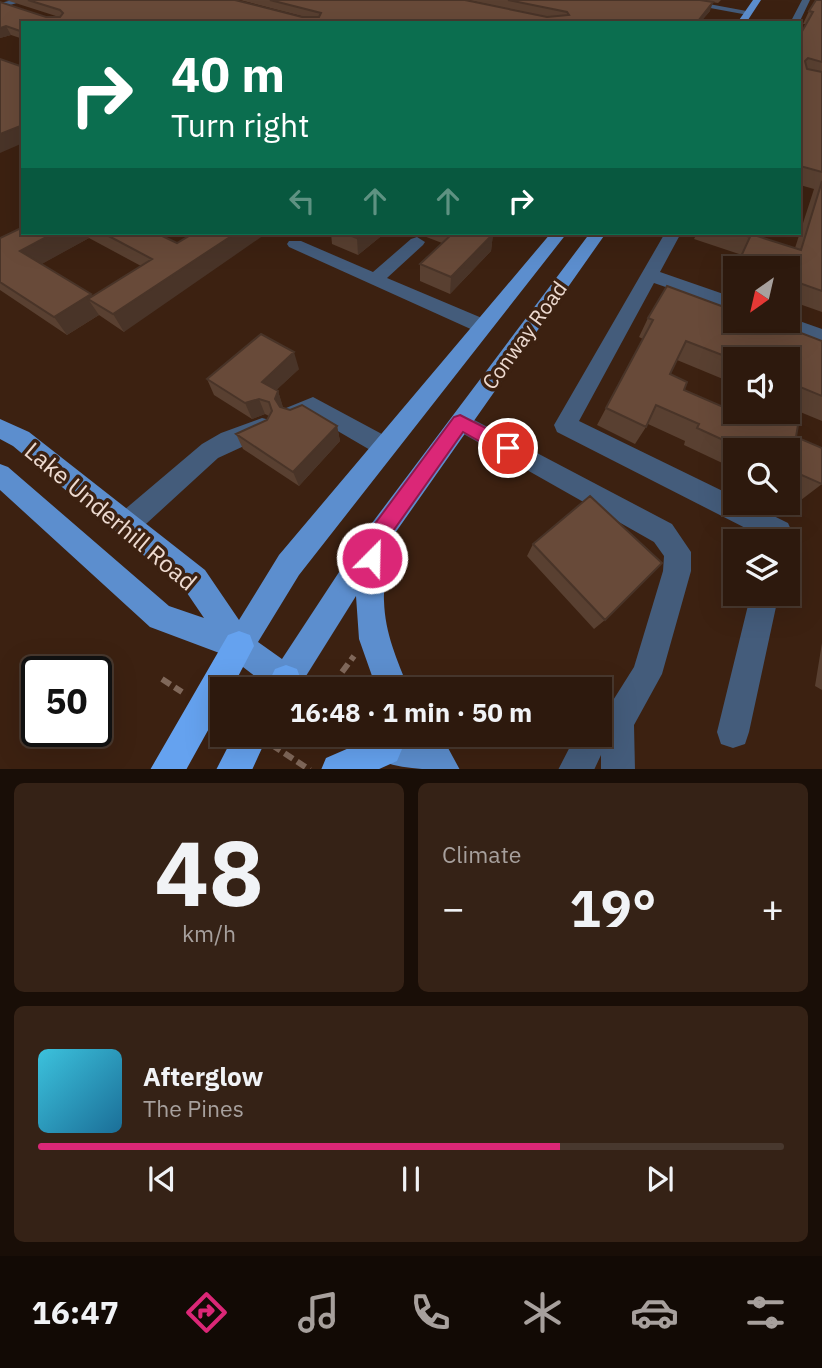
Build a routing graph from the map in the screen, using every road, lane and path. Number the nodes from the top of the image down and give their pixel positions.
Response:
1 (23, 0) edge
2 (671, 0) edge
3 (757, 0) edge
4 (806, 0) edge
5 (2, 5) edge
6 (29, 12) edge
7 (748, 12) junction
8 (742, 21) edge
9 (795, 21) edge
10 (557, 235) edge
11 (597, 235) edge
12 (672, 235) edge
13 (417, 242) dead end
14 (295, 244) dead end
15 (650, 275) junction
16 (375, 279) junction
17 (723, 301) edge
18 (482, 326) junction
19 (800, 329) edge
20 (822, 337) edge
21 (294, 414) edge
22 (460, 422) junction
23 (264, 426) edge
24 (0, 428) edge
25 (385, 447) junction
26 (0, 475) edge
27 (127, 525) junction
28 (773, 529) edge
29 (375, 540) junction
30 (762, 606) edge
31 (239, 646) junction
32 (358, 651) dead end
33 (342, 673) dead end
34 (277, 677) edge
35 (293, 677) edge
36 (388, 677) edge
37 (612, 719) edge
38 (733, 732) dead end
39 (245, 747) edge
40 (368, 747) edge
41 (383, 747) edge
42 (429, 747) edge
43 (591, 747) edge
44 (610, 747) edge
45 (292, 757) dead end
46 (167, 769) edge
47 (233, 769) edge
48 (310, 769) edge
49 (338, 769) edge
50 (419, 769) edge
51 (443, 769) edge
52 (575, 769) edge
53 (618, 769) edge

1 - 5 street
2 - 7 street
3 - 7 main road
4 - 9 street
5 - 6 street
7 - 8 main road
10 - 18 main road, Conway Road
11 - 22 main road, Conway Road
12 - 15 street
13 - 16 street
14 - 16 street
15 - 17 street
15 - 28 street
16 - 18 street
18 - 25 main road, Conway Road
19 - 20 street
21 - 25 street
22 - 29 main road, Conway Road
22 - 37 street
23 - 27 street
24 - 27 main road, Lake Underhill Road
25 - 31 main road, Conway Road
26 - 31 main road, Lake Underhill Road
27 - 31 main road, Lake Underhill Road
29 - 35 main road, Conway Road
29 - 36 main road
30 - 38 street
31 - 34 main road, Lake Underhill Road
31 - 46 highway
32 - 33 path
39 - 47 highway
40 - 49 highway
41 - 50 main road
42 - 51 main road
43 - 52 street
44 - 53 street
45 - 48 path

